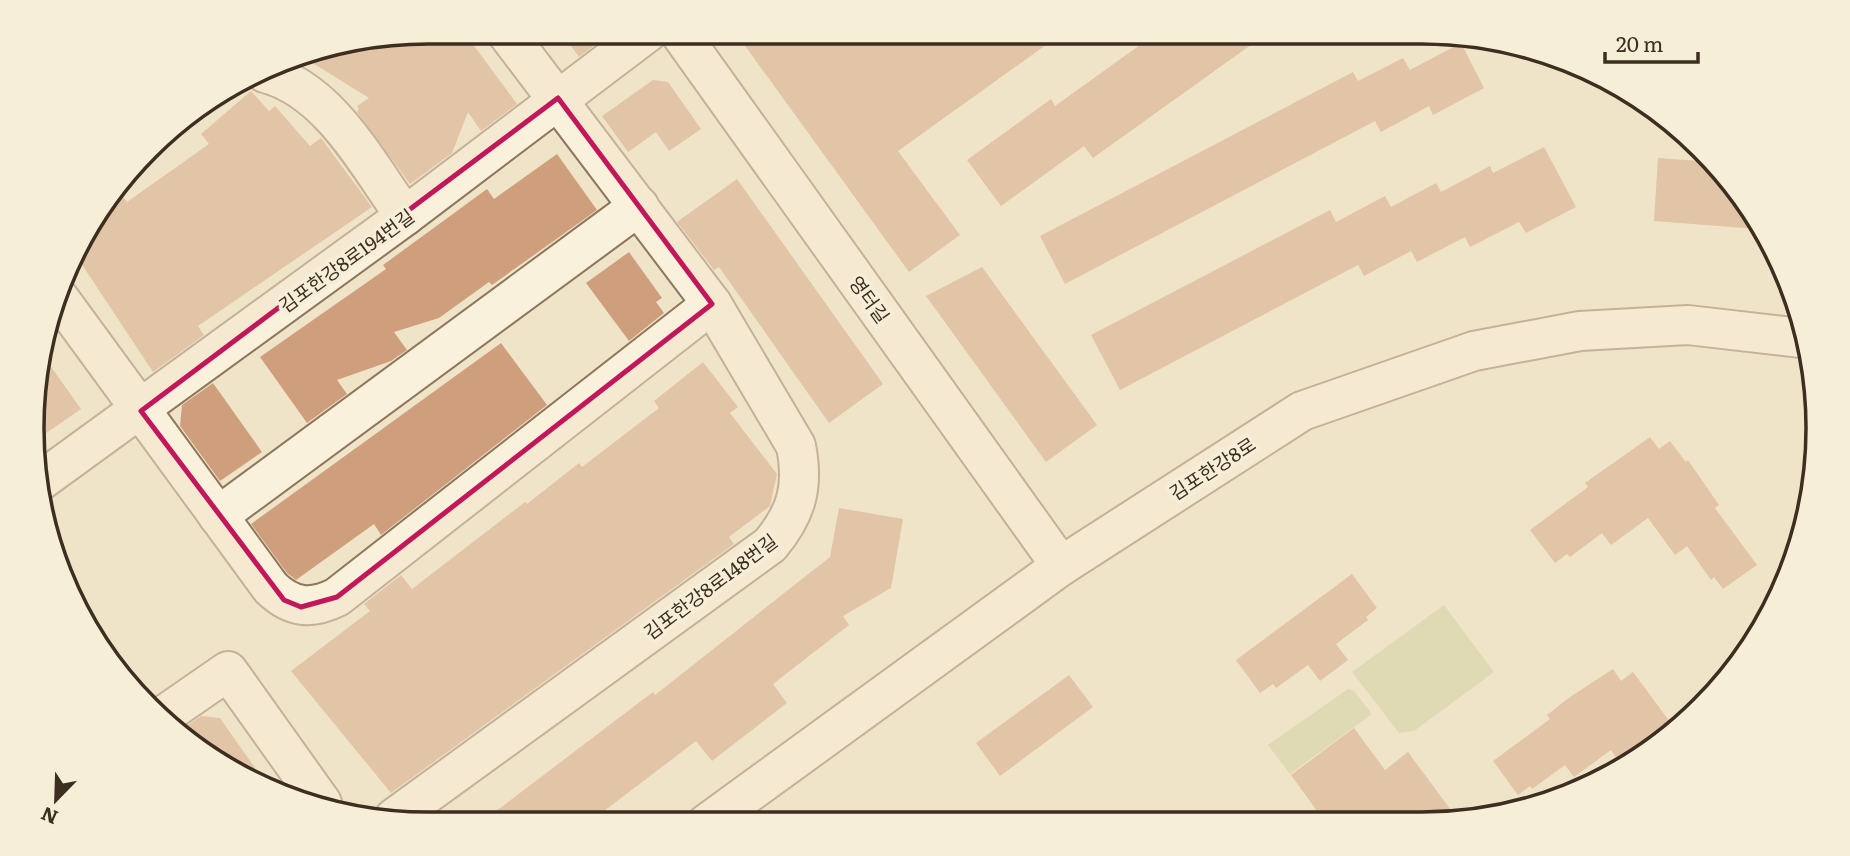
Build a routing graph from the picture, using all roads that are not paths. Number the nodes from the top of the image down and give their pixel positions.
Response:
1 (515, 44) edge
2 (632, 44) edge
3 (688, 44) edge
4 (275, 76) edge
5 (558, 98) junction
6 (639, 206) junction
7 (405, 216) junction
8 (712, 304) junction
9 (64, 305) edge
10 (1795, 337) edge
11 (141, 411) junction
12 (47, 477) edge
13 (218, 516) junction
14 (1061, 566) junction
15 (169, 712) edge
16 (317, 796) edge
17 (404, 811) edge
18 (723, 812) edge

1 - 5 street, 김포한강8로148번길
2 - 5 street, 김포한강8로194번길
3 - 14 street, 영터길
4 - 7 street
5 - 6 street, 김포한강8로148번길
5 - 7 street, 김포한강8로194번길
6 - 8 street, 김포한강8로148번길
6 - 13 street
7 - 11 street, 김포한강8로194번길
8 - 13 street
8 - 17 street, 김포한강8로148번길
9 - 11 street
10 - 14 street, 김포한강8로
11 - 12 street, 김포한강8로194번길
11 - 13 street
14 - 18 street, 김포한강8로
15 - 16 street

